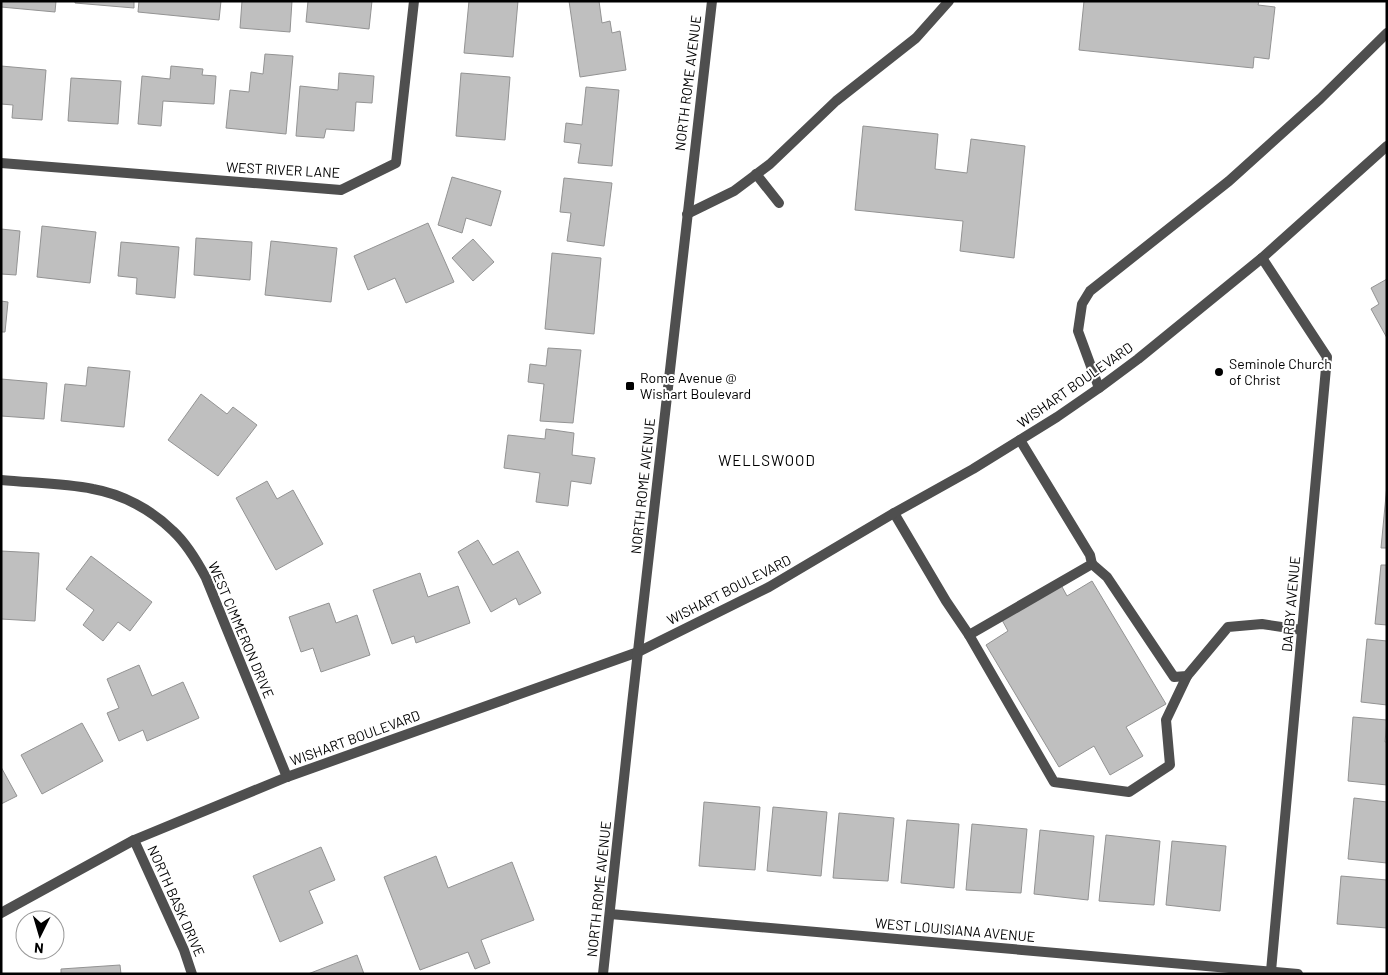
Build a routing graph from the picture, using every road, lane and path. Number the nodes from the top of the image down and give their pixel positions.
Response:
1 (414, 1) edge
2 (712, 1) edge
3 (950, 1) edge
4 (1387, 33) edge
5 (1387, 146) edge
6 (1, 163) edge
7 (756, 174) junction
8 (779, 203) dead end
9 (687, 214) junction
10 (1262, 258) junction
11 (1099, 388) junction
12 (1020, 440) junction
13 (1, 480) edge
14 (894, 513) junction
15 (1092, 564) junction
16 (1302, 630) junction
17 (969, 635) junction
18 (638, 652) junction
19 (1187, 676) junction
20 (287, 777) junction
21 (134, 840) junction
22 (1, 913) edge
23 (610, 914) junction
24 (1271, 972) junction
25 (192, 974) edge
26 (603, 974) edge
27 (1298, 974) edge

1 - 6 street, WEST RIVER LANE
2 - 9 street, NORTH ROME AVENUE
3 - 7 street
4 - 11 street
5 - 10 street, WISHART BOULEVARD
7 - 8 street
7 - 9 street
9 - 18 street, NORTH ROME AVENUE
10 - 11 street, WISHART BOULEVARD
10 - 16 street, DARBY AVENUE
11 - 12 street, WISHART BOULEVARD
12 - 14 street, WISHART BOULEVARD
12 - 15 street
13 - 20 street, WEST CIMMERON DRIVE
14 - 17 street
14 - 18 street, WISHART BOULEVARD
15 - 17 street
15 - 19 street
16 - 19 street
16 - 24 street, DARBY AVENUE
17 - 19 street
18 - 20 street, WISHART BOULEVARD
18 - 23 street, NORTH ROME AVENUE
20 - 21 street, WISHART BOULEVARD
21 - 22 street, WISHART BOULEVARD
21 - 25 street, NORTH BASK DRIVE
23 - 24 street, WEST LOUISIANA AVENUE
23 - 26 street, NORTH ROME AVENUE
24 - 27 street, WEST LOUISIANA AVENUE

